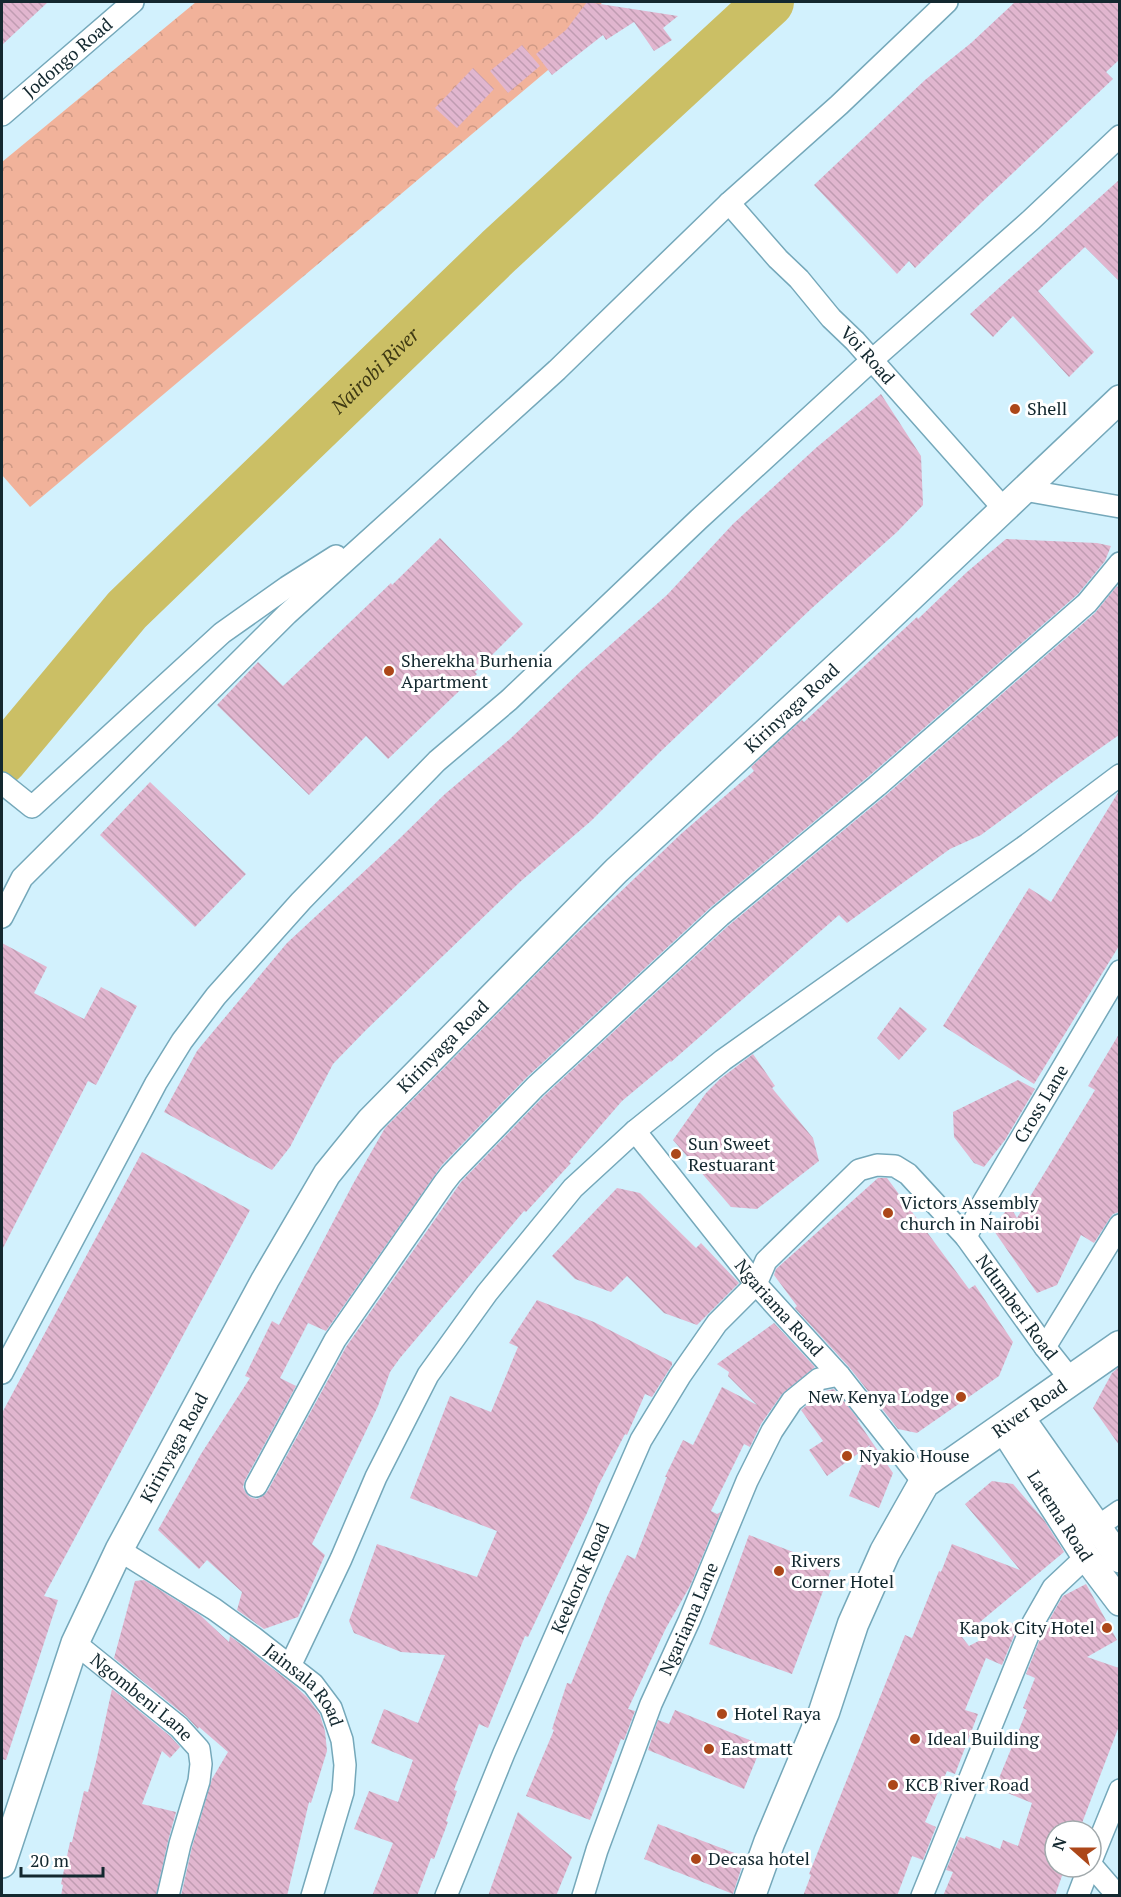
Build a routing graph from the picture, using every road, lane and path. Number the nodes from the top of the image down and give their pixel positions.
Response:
1 (133, 2) edge
2 (947, 2) edge
3 (2, 115) edge
4 (1119, 136) edge
5 (729, 203) junction
6 (872, 361) junction
7 (1119, 399) edge
8 (1024, 490) junction
9 (1119, 507) edge
10 (1004, 509) junction
11 (387, 524) junction
12 (1119, 563) edge
13 (1119, 775) edge
14 (2, 783) edge
15 (2, 917) edge
16 (1119, 971) edge
17 (635, 1131) junction
18 (1119, 1225) edge
19 (966, 1236) junction
20 (756, 1284) junction
21 (1119, 1346) edge
22 (1045, 1347) junction
23 (2, 1373) edge
24 (839, 1375) junction
25 (1071, 1380) junction
26 (1011, 1423) junction
27 (924, 1483) junction
28 (256, 1486) dead end
29 (1119, 1511) edge
30 (1097, 1527) junction
31 (119, 1550) junction
32 (1086, 1557) junction
33 (1119, 1559) edge
34 (1119, 1602) edge
35 (75, 1643) junction
36 (290, 1666) junction
37 (1119, 1790) edge
38 (1103, 1831) edge
39 (2, 1864) edge
40 (1084, 1879) edge
41 (1103, 1879) edge
42 (168, 1896) edge
43 (312, 1896) edge
44 (446, 1896) edge
45 (583, 1896) edge
46 (750, 1896) edge
47 (922, 1896) edge
48 (1078, 1896) edge
49 (1118, 1896) edge

1 - 3 street, Jodongo Road
2 - 5 street
4 - 6 street
5 - 6 street, Voi Road
5 - 11 street
6 - 10 street, Voi Road
6 - 23 street
7 - 8 street, Kirinyaga Road
8 - 9 street
8 - 10 street, Kirinyaga Road
10 - 31 street, Kirinyaga Road
11 - 14 street
11 - 15 street
12 - 28 street
13 - 17 street
16 - 19 street, Cross Lane
17 - 20 street, Ngariama Road
17 - 36 street
18 - 22 street
19 - 20 street, Ndumberi Road
19 - 22 street, Ndumberi Road
20 - 24 street, Ngariama Road
20 - 44 street, Keekorok Road
21 - 25 main road, River Road
22 - 25 street, Ndumberi Road
24 - 27 street, Ngariama Road
24 - 45 street, Ngariama Lane
25 - 26 main road, River Road
26 - 27 main road, River Road
26 - 30 street, Latema Road
26 - 32 street, Latema Road
27 - 46 main road, River Road
29 - 30 street
30 - 33 street, Latema Road
31 - 35 street, Kirinyaga Road
31 - 36 street, Jainsala Road
32 - 34 street, Latema Road
32 - 47 street
35 - 39 street, Kirinyaga Road
35 - 42 street, Ngombeni Lane
36 - 43 street, Jainsala Road
37 - 38 street
40 - 48 street
41 - 49 street

